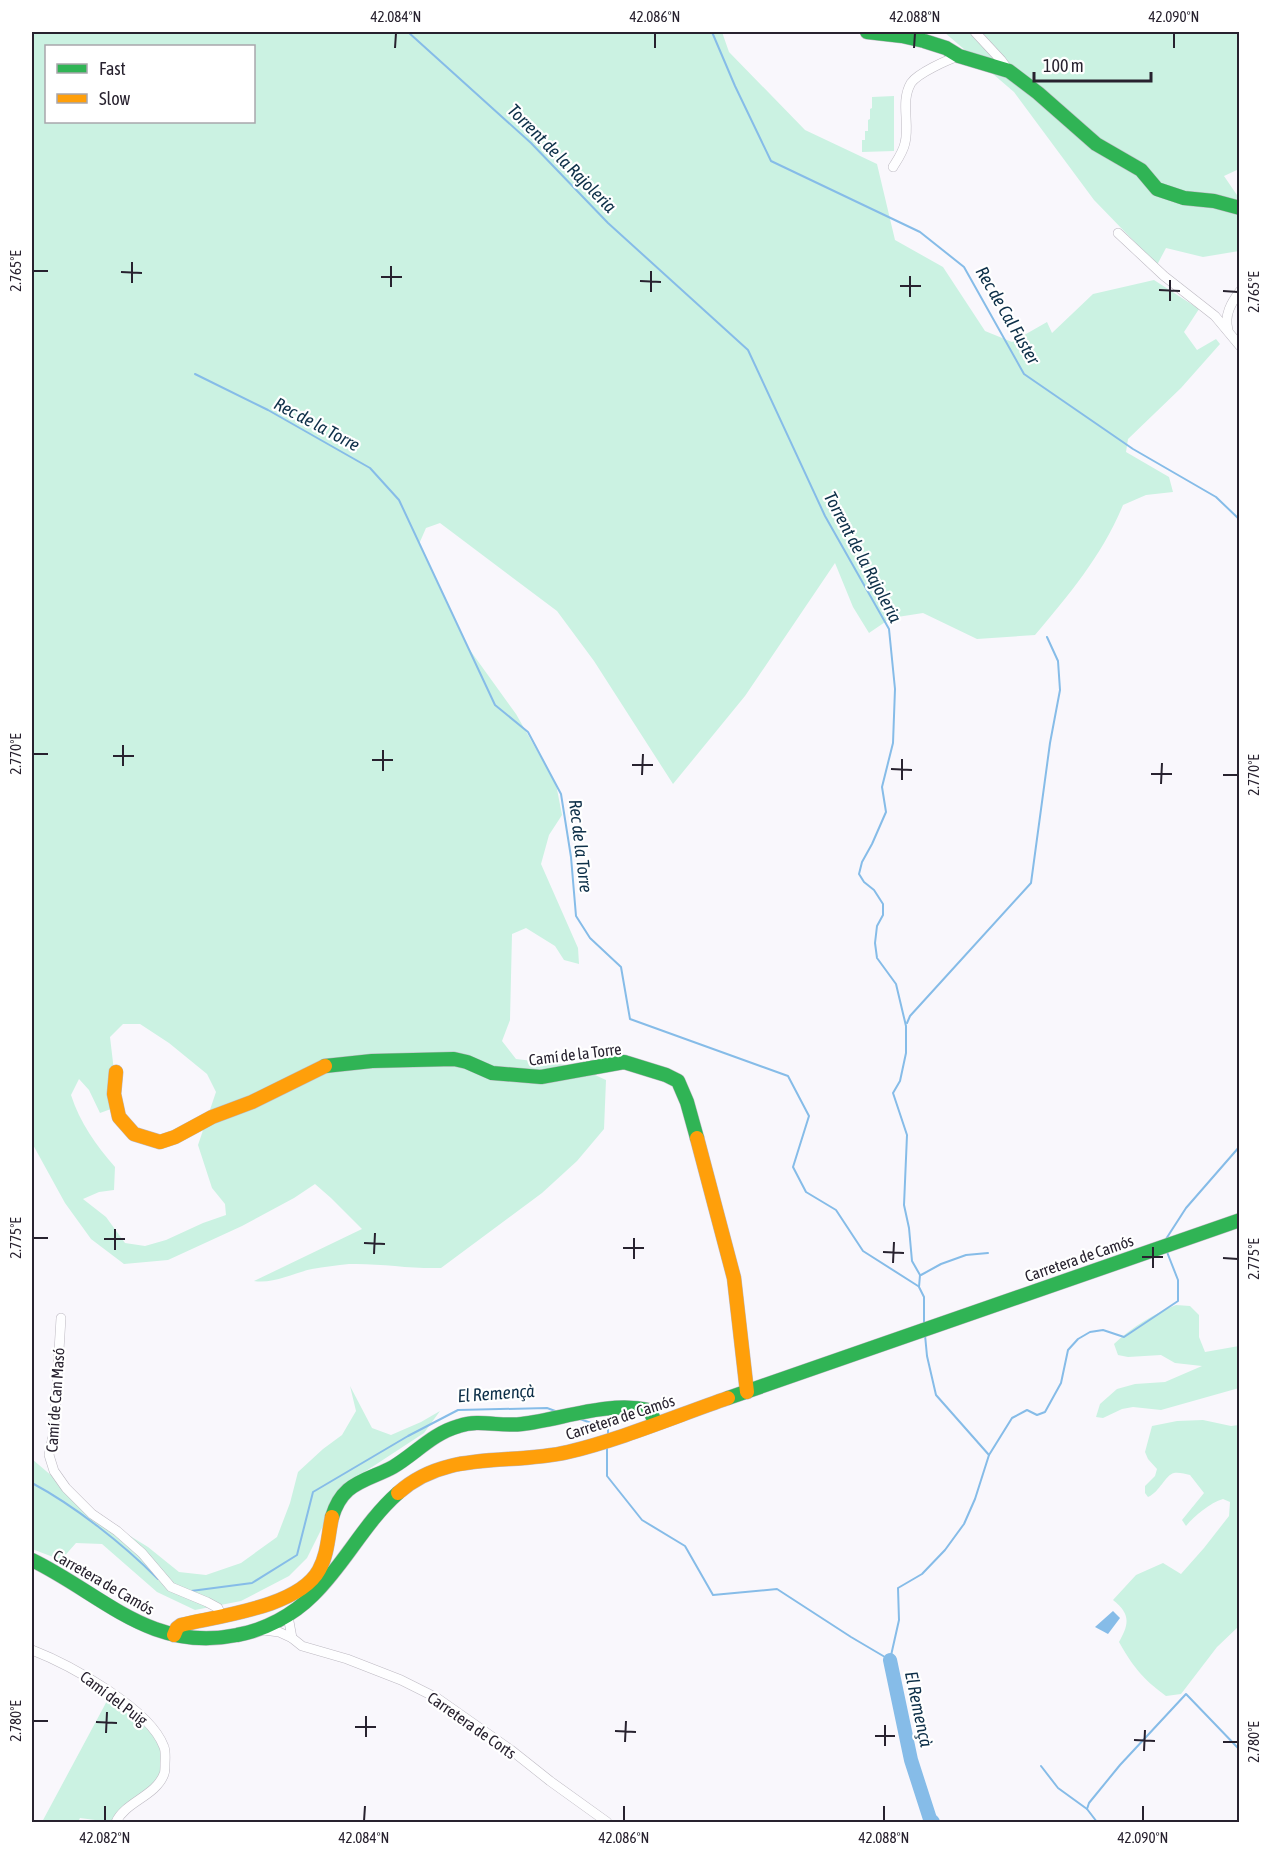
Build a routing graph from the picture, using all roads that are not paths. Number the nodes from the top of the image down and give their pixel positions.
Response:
1 (867, 32) edge
2 (975, 32) edge
3 (959, 56) junction
4 (1010, 71) junction
5 (893, 167) dead end
6 (1239, 208) edge
7 (1118, 233) dead end
8 (1239, 291) edge
9 (1229, 333) junction
10 (1239, 346) edge
11 (116, 1072) dead end
12 (1239, 1220) edge
13 (61, 1318) dead end
14 (747, 1392) junction
15 (650, 1425) junction
16 (32, 1560) edge
17 (221, 1616) junction
18 (195, 1621) junction
19 (284, 1623) junction
20 (174, 1635) junction
21 (191, 1638) junction
22 (292, 1638) junction
23 (32, 1650) edge
24 (116, 1822) edge
25 (607, 1822) edge

1 - 3 street
2 - 4 street
3 - 4 street
3 - 5 street
4 - 6 street
7 - 9 street
8 - 9 street
9 - 10 street
11 - 14 street, Camí de la Torre
12 - 14 street, Carretera de Camós
13 - 17 street, Camí de Can Masó
14 - 15 street, Carretera de Camós
15 - 17 street
15 - 19 street, Carretera de Camós
16 - 20 street, Carretera de Camós
17 - 18 street
18 - 20 street
18 - 21 street
19 - 21 street, Carretera de Camós
19 - 22 street
19 - 22 street, Carretera de Corts
20 - 21 street, Carretera de Camós
22 - 25 street, Carretera de Corts
23 - 24 street, Camí del Puig

